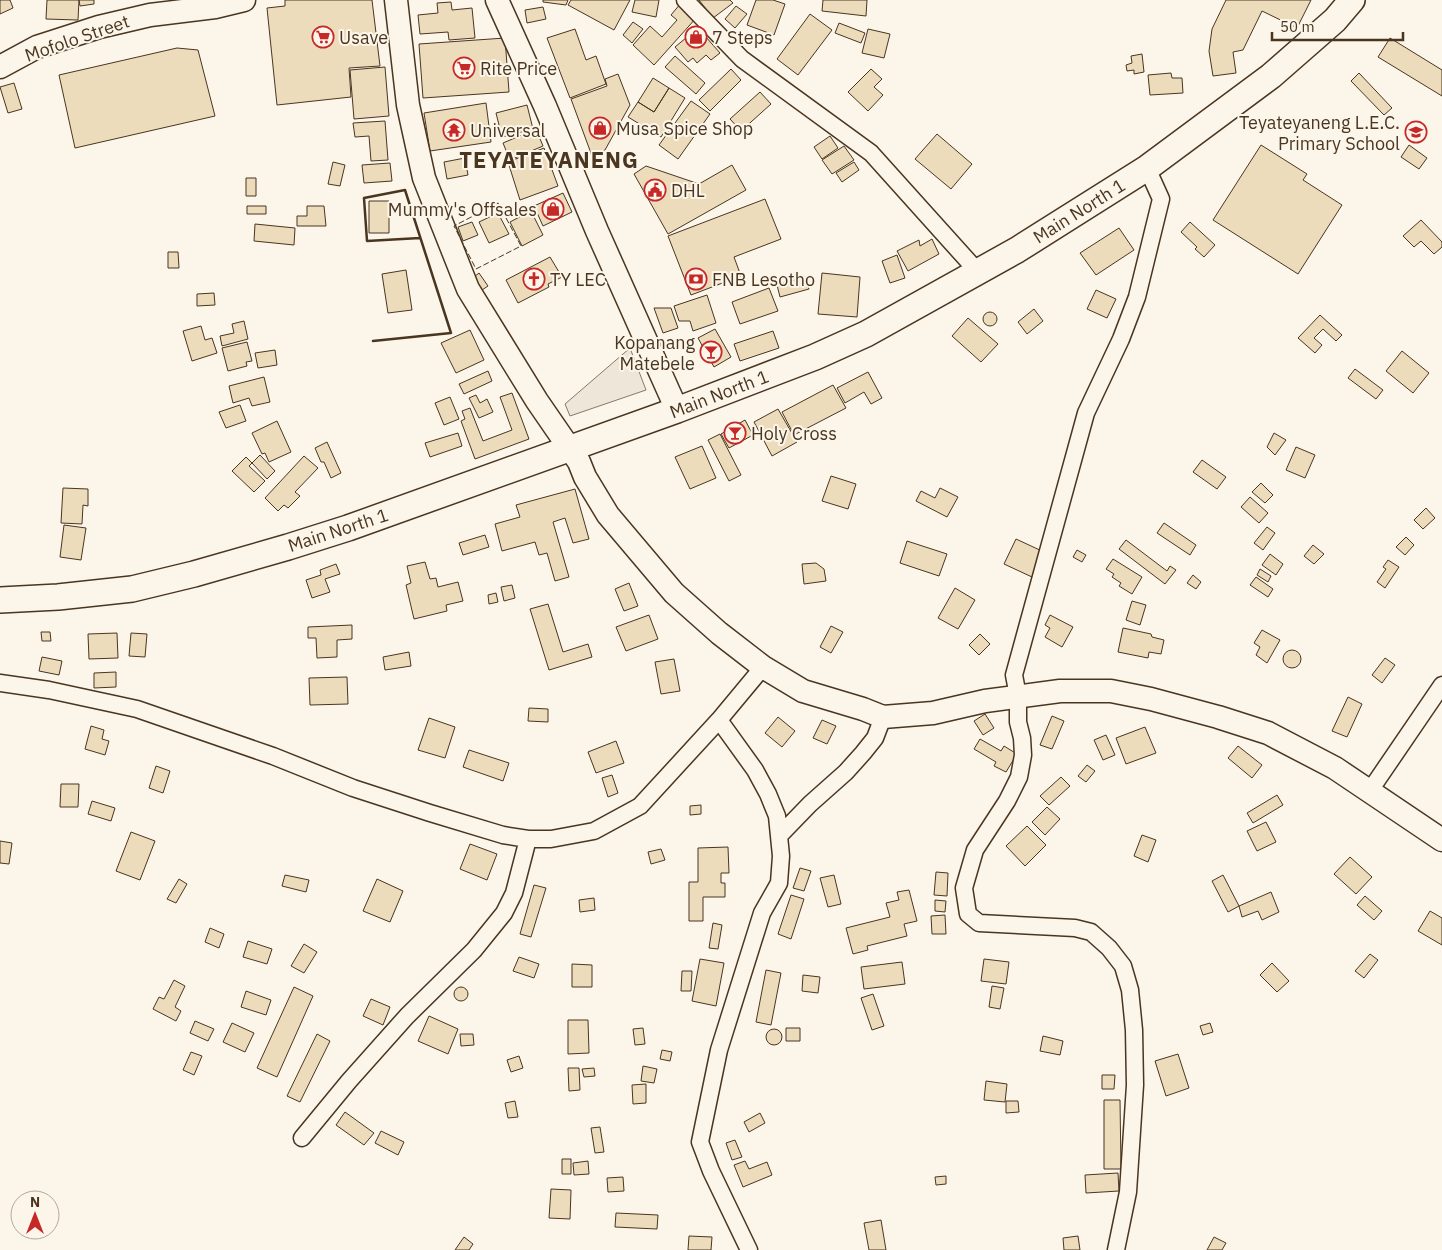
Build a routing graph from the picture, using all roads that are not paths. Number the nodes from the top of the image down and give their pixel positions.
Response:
1 (244, 0) edge
2 (396, 0) edge
3 (497, 0) edge
4 (684, 0) edge
5 (1352, 0) edge
6 (0, 67) edge
7 (1147, 168) junction
8 (978, 272) junction
9 (677, 410) junction
10 (569, 449) junction
11 (0, 600) edge
12 (763, 667) junction
13 (0, 683) edge
14 (1442, 685) edge
15 (1018, 696) junction
16 (883, 717) junction
17 (719, 720) junction
18 (1369, 792) junction
19 (780, 835) junction
20 (528, 839) junction
21 (1442, 840) edge
22 (302, 1138) dead end
23 (749, 1250) edge
24 (1116, 1250) edge

1 - 6 main road, Mofolo Street
2 - 10 main road
3 - 9 main road
4 - 8 street
5 - 7 main road, Main North 1
7 - 8 main road, Main North 1
7 - 15 street
8 - 9 main road, Main North 1
9 - 10 main road, Main North 1
10 - 11 main road, Main North 1
10 - 12 main road
12 - 16 main road
12 - 17 street
13 - 20 street
14 - 18 street
15 - 16 main road
15 - 18 main road
15 - 24 street
16 - 19 street
17 - 19 street
17 - 20 street
18 - 21 main road
19 - 23 street
20 - 22 street

